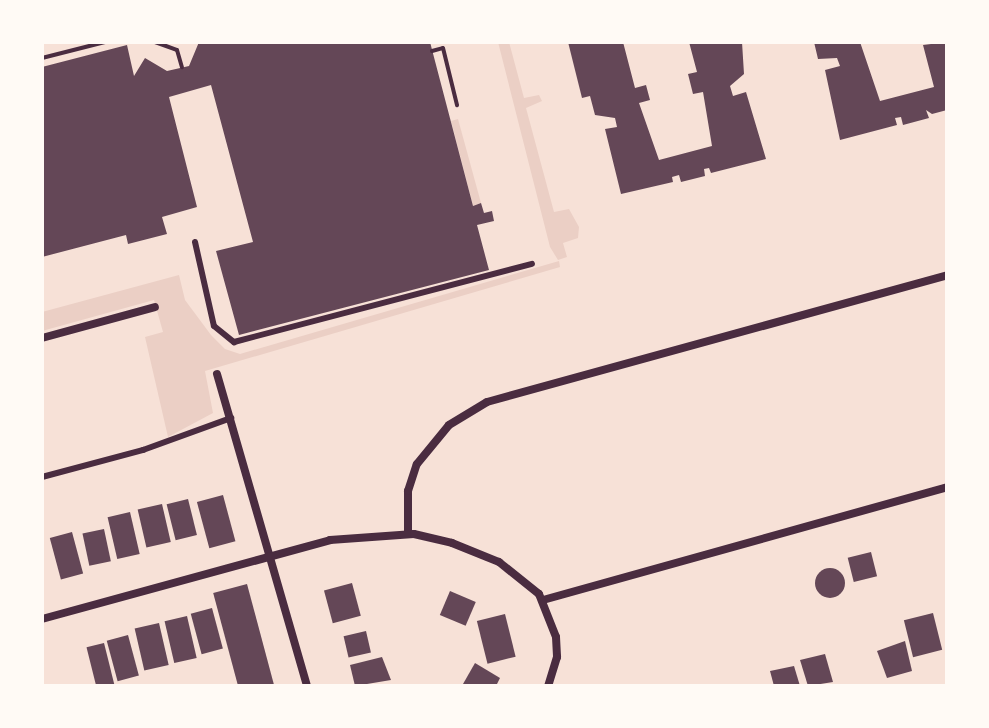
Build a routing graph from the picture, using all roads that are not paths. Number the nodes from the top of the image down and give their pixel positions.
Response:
1 (195, 242) dead end
2 (532, 264) dead end
3 (947, 275) edge
4 (155, 307) dead end
5 (42, 338) edge
6 (217, 374) dead end
7 (231, 418) junction
8 (42, 477) edge
9 (947, 487) edge
10 (408, 534) junction
11 (271, 556) junction
12 (543, 600) junction
13 (42, 619) edge
14 (307, 686) edge
15 (548, 686) edge

1 - 2 lane
3 - 10 street
4 - 5 street
6 - 7 street
7 - 8 lane
7 - 11 street
9 - 12 street
10 - 11 street
10 - 12 street
11 - 13 street
11 - 14 street
12 - 15 street

